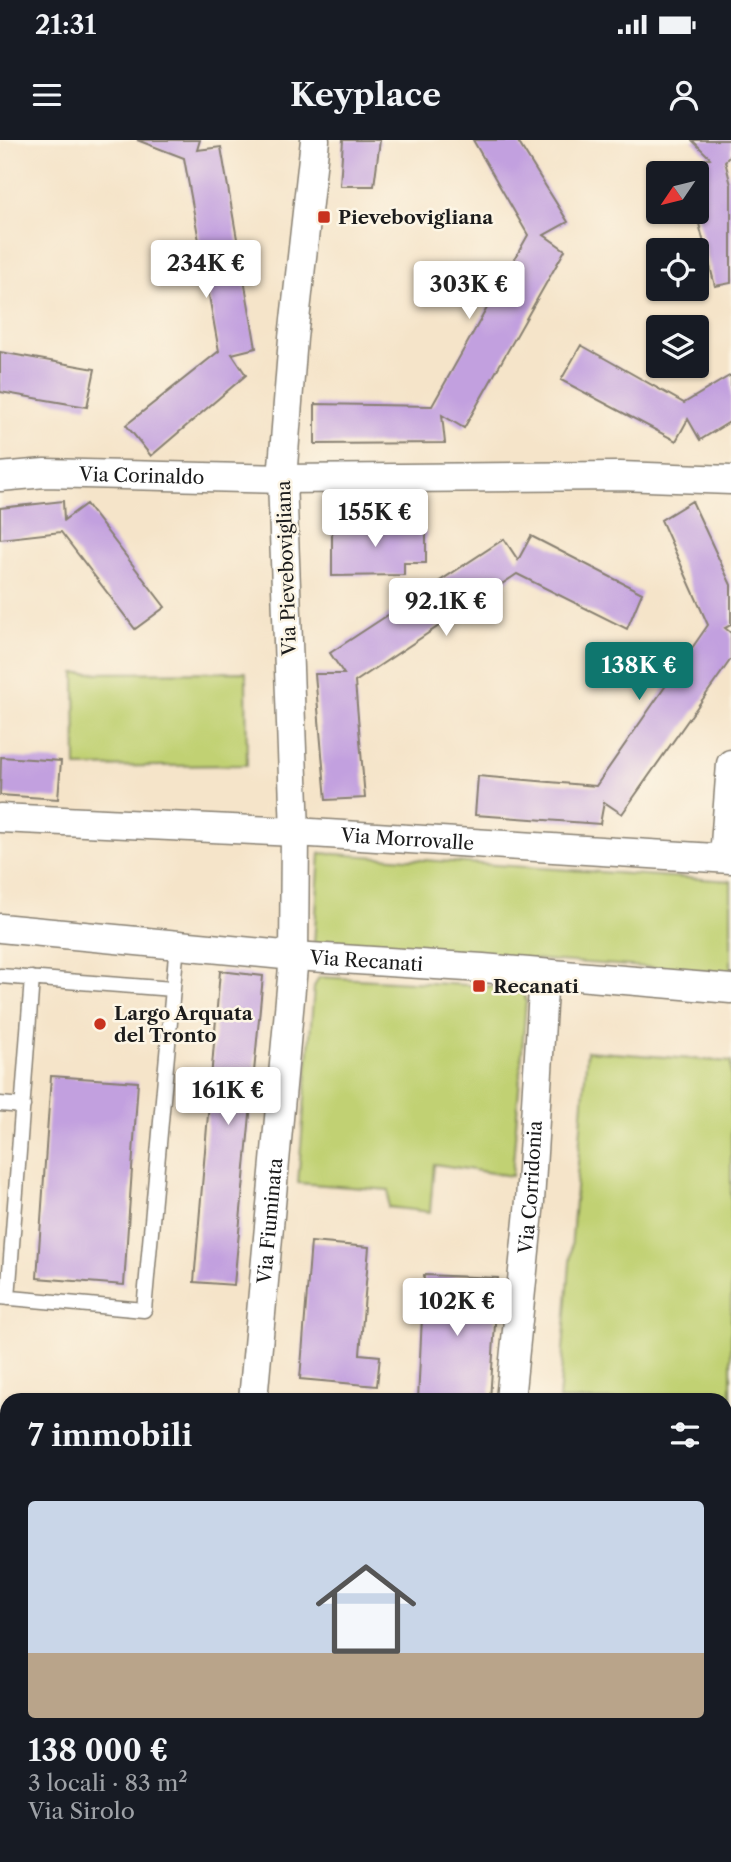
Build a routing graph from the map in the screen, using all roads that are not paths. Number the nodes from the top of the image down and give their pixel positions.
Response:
1 (315, 140) edge
2 (0, 477) edge
3 (282, 479) junction
4 (731, 480) edge
5 (731, 764) edge
6 (0, 818) edge
7 (295, 832) junction
8 (727, 858) edge
9 (0, 928) edge
10 (177, 944) junction
11 (294, 956) junction
12 (544, 974) junction
13 (0, 976) edge
14 (32, 978) junction
15 (173, 989) junction
16 (731, 989) edge
17 (0, 1104) edge
18 (23, 1106) junction
19 (6, 1241) edge
20 (4, 1297) edge
21 (254, 1393) edge
22 (511, 1393) edge

1 - 3 street, Via Pievebovigliana
2 - 3 street, Via Corinaldo
3 - 4 street, Via Corinaldo
3 - 7 street, Via Pievebovigliana
5 - 8 street
6 - 7 street, Via Morrovalle
7 - 8 street, Via Morrovalle
7 - 11 street, Via Pievebovigliana
9 - 10 street, Via Recanati
10 - 11 street, Via Recanati
10 - 15 lane
11 - 12 street, Via Recanati
11 - 21 street, Via Fiuminata
12 - 16 street, Via Recanati
12 - 22 street, Via Corridonia
13 - 14 lane
14 - 15 lane
14 - 18 lane
15 - 20 lane
17 - 18 lane
18 - 19 lane
19 - 20 lane

